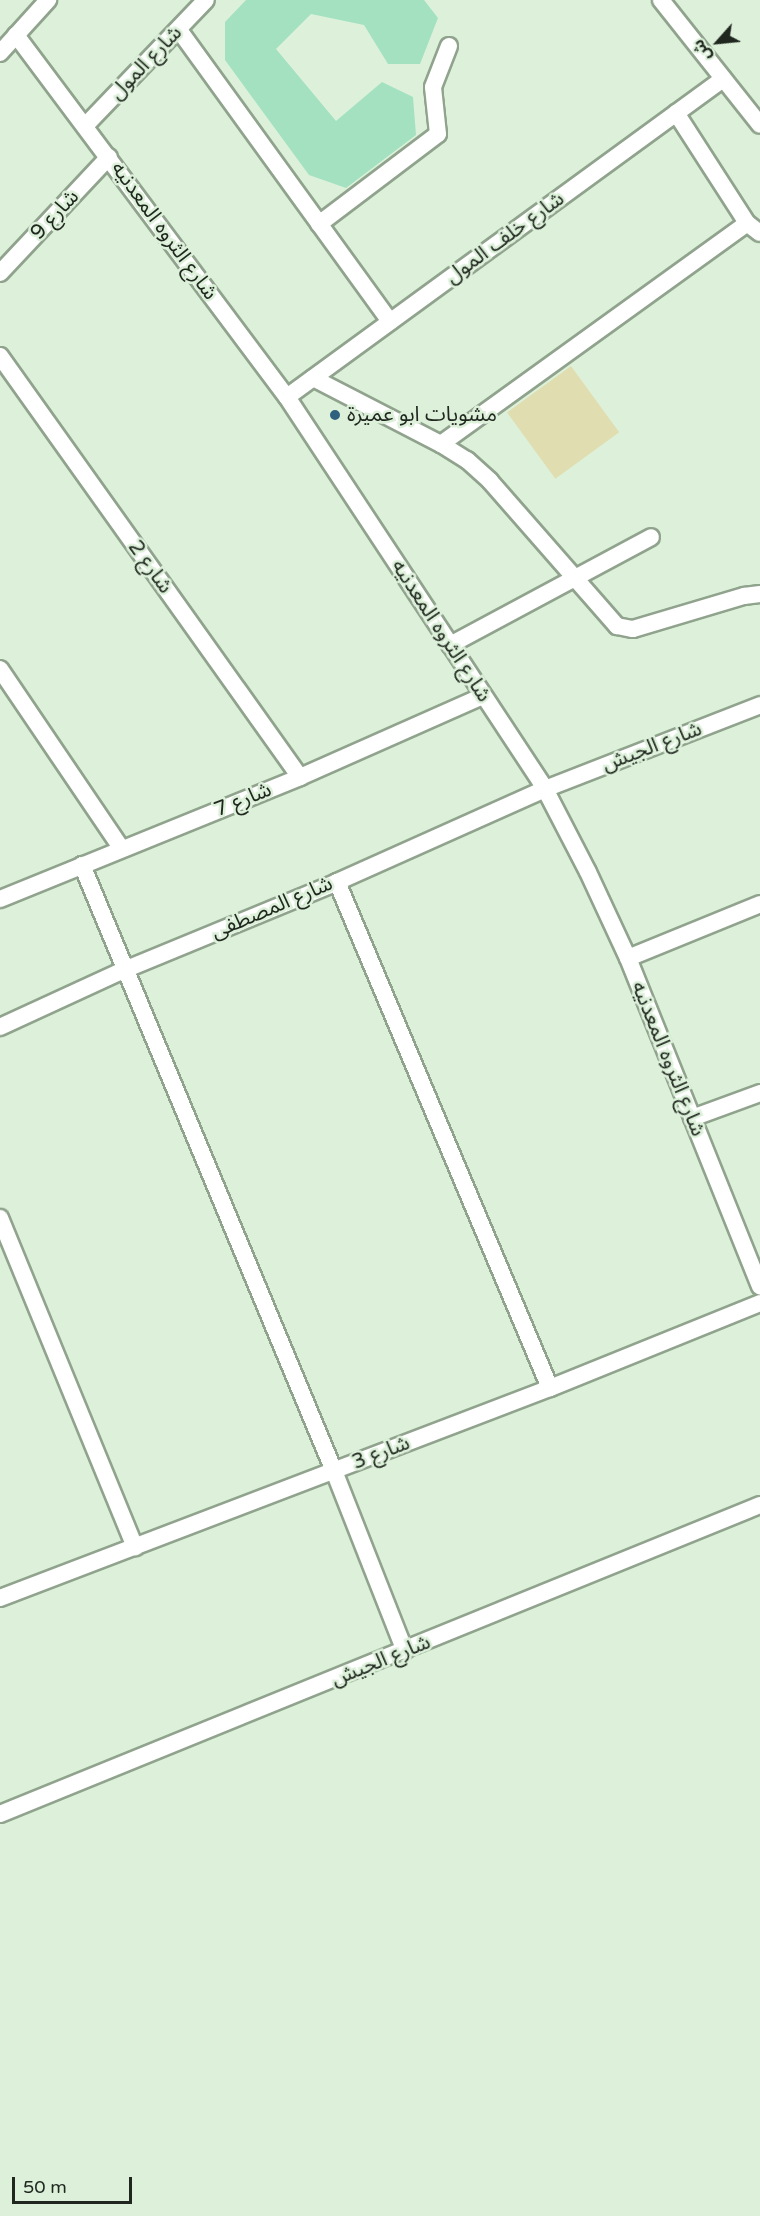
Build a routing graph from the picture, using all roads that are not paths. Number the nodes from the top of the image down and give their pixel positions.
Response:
1 (48, 0) edge
2 (206, 0) edge
3 (661, 0) edge
4 (179, 30) junction
5 (16, 34) junction
6 (449, 46) dead end
7 (0, 53) edge
8 (723, 79) junction
9 (676, 113) junction
10 (86, 125) junction
11 (760, 125) edge
12 (109, 157) junction
13 (319, 224) junction
14 (754, 228) edge
15 (0, 273) edge
16 (390, 322) junction
17 (0, 356) edge
18 (313, 378) junction
19 (287, 397) junction
20 (441, 444) junction
21 (651, 537) dead end
22 (574, 580) junction
23 (760, 594) edge
24 (450, 645) junction
25 (0, 669) edge
26 (483, 696) junction
27 (760, 705) edge
28 (300, 777) junction
29 (544, 789) junction
30 (121, 848) junction
31 (82, 865) junction
32 (337, 882) junction
33 (0, 899) edge
34 (760, 904) edge
35 (628, 958) junction
36 (124, 970) junction
37 (0, 1027) edge
38 (760, 1093) edge
39 (692, 1118) junction
40 (0, 1218) edge
41 (760, 1287) edge
42 (760, 1303) edge
43 (550, 1388) junction
44 (334, 1471) junction
45 (760, 1505) edge
46 (135, 1547) junction
47 (0, 1598) edge
48 (405, 1651) junction
49 (0, 1814) edge

1 - 5 street
2 - 4 street, شارع المول
3 - 8 street
4 - 10 street, شارع المول
4 - 13 street
5 - 7 street
5 - 10 street, شارع الثروه المعدنيه
6 - 13 street
8 - 9 street, شارع خلف المول
8 - 11 street
9 - 14 street
9 - 16 street, شارع خلف المول
10 - 12 street, شارع الثروه المعدنيه
12 - 15 street, شارع 9
12 - 19 street, شارع الثروه المعدنيه
13 - 16 street
14 - 20 street
16 - 18 street, شارع خلف المول
17 - 28 street, شارع 2
18 - 19 street, شارع خلف المول
18 - 20 street
19 - 24 street, شارع الثروه المعدنيه
20 - 22 street
21 - 22 street
22 - 23 street
22 - 24 street
24 - 26 street, شارع الثروه المعدنيه
25 - 30 street
26 - 28 street, شارع 7
26 - 29 street, شارع الثروه المعدنيه
27 - 29 street, شارع الجيش
28 - 30 street, شارع 7
29 - 32 street, شارع المصطفى
29 - 35 street, شارع الثروه المعدنيه
30 - 31 street, شارع 7
31 - 33 street, شارع 7
31 - 36 street
32 - 36 street, شارع المصطفى
32 - 43 street
34 - 35 street
35 - 39 street, شارع الثروه المعدنيه
36 - 37 street, شارع المصطفى
36 - 44 street
38 - 39 street
39 - 41 street, شارع الثروه المعدنيه
40 - 46 street
42 - 43 street, شارع 3
43 - 44 street, شارع 3
44 - 46 street, شارع 3
44 - 48 street
45 - 48 street, شارع الجيش
46 - 47 street, شارع 3
48 - 49 street, شارع الجيش

